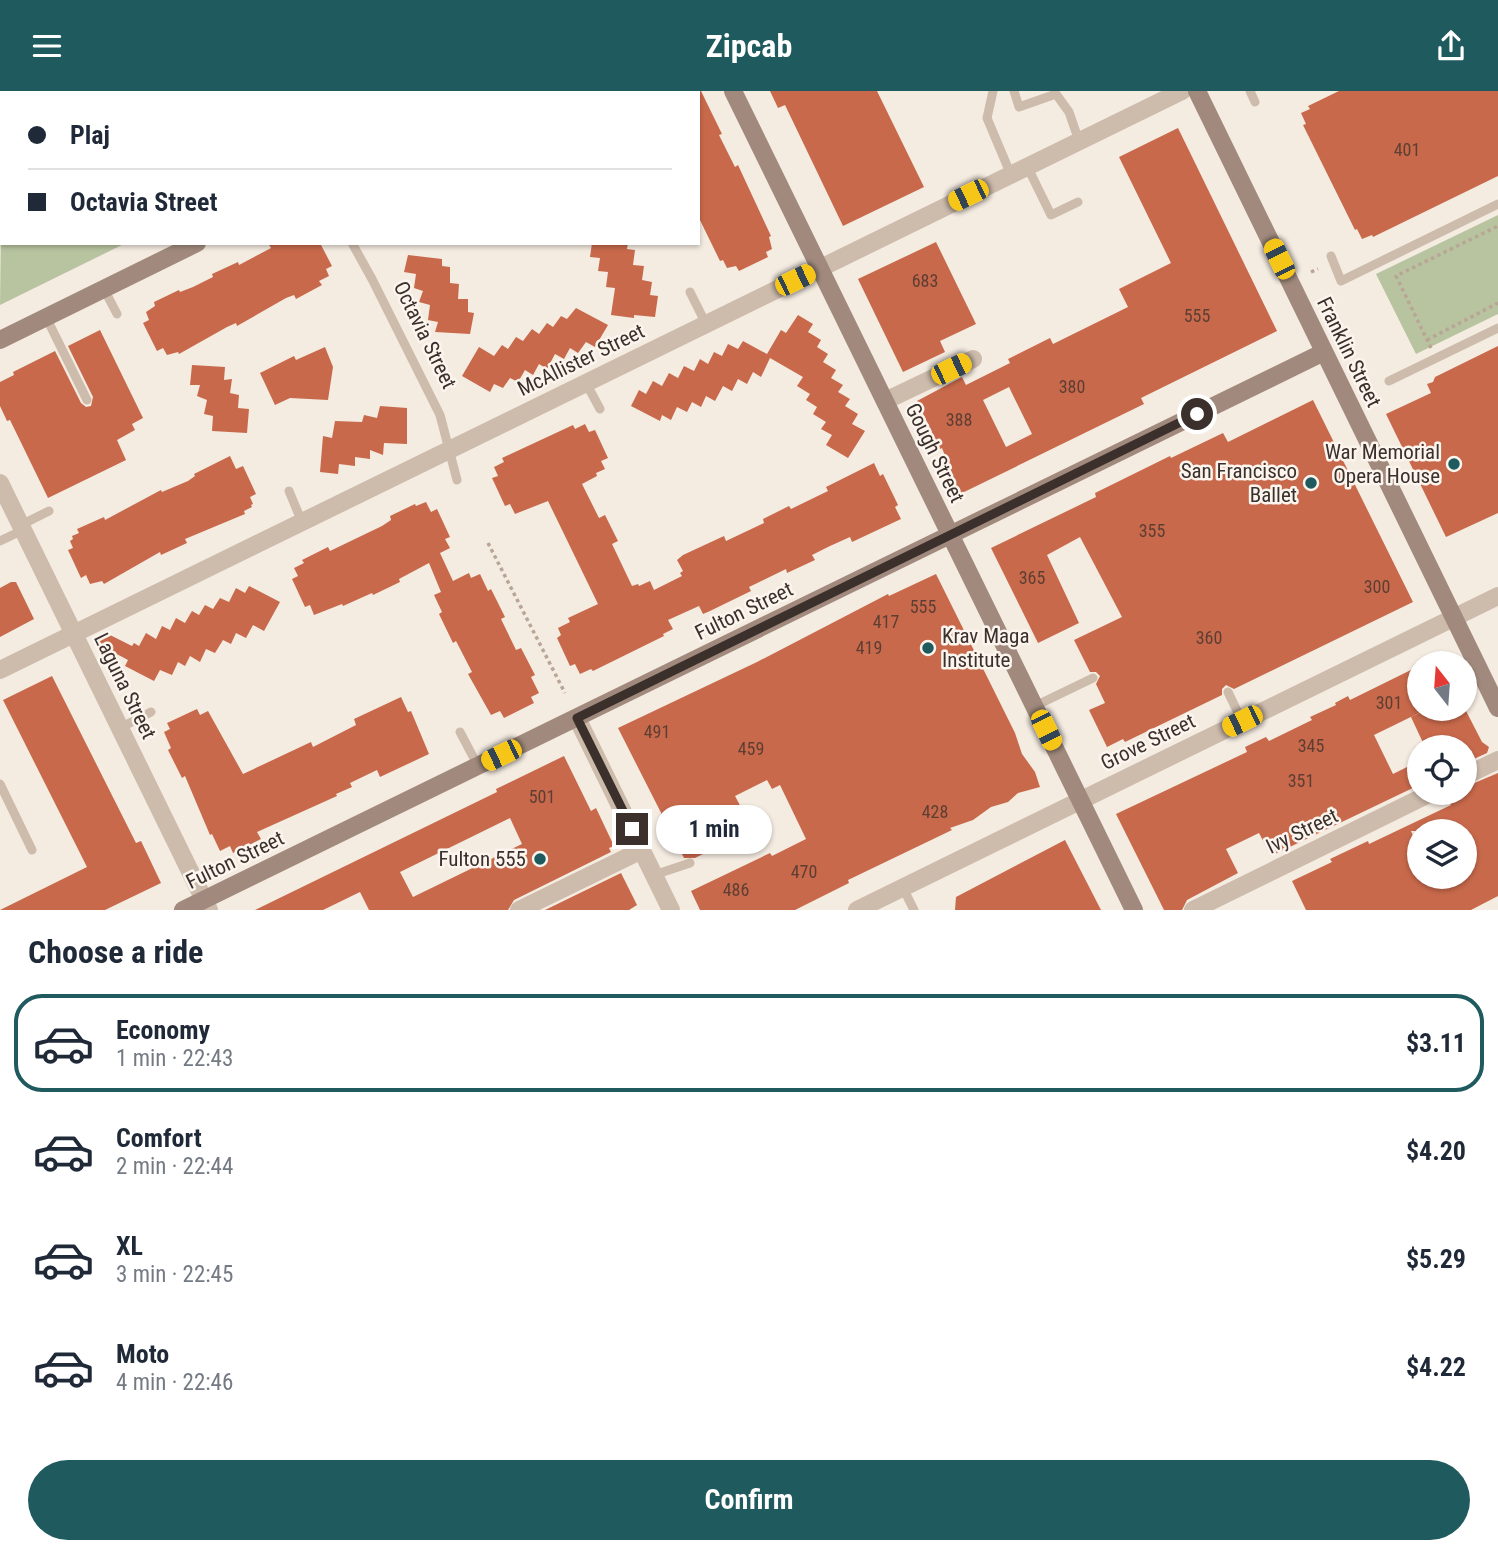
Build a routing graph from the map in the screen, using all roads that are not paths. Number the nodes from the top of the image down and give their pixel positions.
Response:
1 (733, 91) edge
2 (993, 91) edge
3 (1014, 91) edge
4 (1182, 91) edge
5 (1197, 91) edge
6 (1250, 91) edge
7 (1255, 102) dead end
8 (1079, 141) junction
9 (1019, 171) junction
10 (1078, 202) dead end
11 (1498, 204) edge
12 (193, 245) edge
13 (353, 245) edge
14 (1331, 256) dead end
15 (819, 268) junction
16 (104, 289) junction
17 (690, 292) dead end
18 (117, 314) dead end
19 (46, 317) junction
20 (706, 324) junction
21 (1498, 328) edge
22 (0, 340) edge
23 (1324, 352) junction
24 (973, 359) dead end
25 (1389, 381) dead end
26 (586, 383) junction
27 (87, 400) dead end
28 (885, 401) junction
29 (600, 409) dead end
30 (449, 450) junction
31 (457, 480) dead end
32 (0, 482) edge
33 (289, 491) dead end
34 (49, 511) dead end
35 (302, 522) junction
36 (22, 528) junction
37 (951, 535) junction
38 (0, 541) edge
39 (1498, 596) edge
40 (1454, 618) junction
41 (74, 634) junction
42 (0, 670) edge
43 (1093, 678) dead end
44 (1228, 692) dead end
45 (1035, 706) junction
46 (1498, 708) edge
47 (151, 712) dead end
48 (577, 718) junction
49 (1242, 721) junction
50 (120, 728) junction
51 (460, 732) dead end
52 (1498, 760) edge
53 (478, 766) junction
54 (1477, 770) edge
55 (0, 784) edge
56 (1080, 801) junction
57 (1407, 805) edge
58 (32, 850) dead end
59 (642, 850) junction
60 (691, 863) dead end
61 (654, 875) junction
62 (902, 888) junction
63 (207, 905) edge
64 (183, 910) edge
65 (519, 910) edge
66 (671, 910) edge
67 (856, 910) edge
68 (914, 910) edge
69 (1134, 910) edge
70 (1193, 910) edge

1 - 15 main road, Gough Street
2 - 9 lane
3 - 8 lane
4 - 8 street, McAllister Street
5 - 23 main road, Franklin Street
6 - 7 lane
8 - 9 street, McAllister Street
9 - 10 lane
9 - 15 street, McAllister Street
11 - 14 lane
12 - 16 main road
13 - 30 lane, Octavia Street
15 - 20 street, McAllister Street
15 - 28 main road, Gough Street
16 - 18 lane
16 - 19 main road
17 - 20 lane
19 - 22 main road
19 - 27 lane
20 - 26 street, McAllister Street
21 - 25 lane
23 - 37 main road, Fulton Street
23 - 40 main road, Franklin Street
24 - 28 street
26 - 29 lane
26 - 30 street, McAllister Street
28 - 37 main road, Gough Street
30 - 31 lane, Octavia Street
30 - 35 street, McAllister Street
32 - 36 street, Laguna Street
33 - 35 lane
34 - 36 lane
35 - 41 street, McAllister Street
36 - 38 lane
36 - 41 street, Laguna Street
37 - 45 main road, Gough Street
37 - 48 main road, Fulton Street
39 - 40 street, Grove Street
40 - 46 main road, Franklin Street
40 - 49 street, Grove Street
41 - 42 street, McAllister Street
41 - 50 street, Laguna Street
43 - 45 lane
44 - 49 lane
45 - 56 main road, Gough Street
47 - 50 lane
48 - 53 main road, Fulton Street
48 - 59 street
49 - 56 street, Grove Street
50 - 63 street, Laguna Street
51 - 53 lane
52 - 54 street
53 - 63 main road, Fulton Street
55 - 58 lane
56 - 62 street, Grove Street
56 - 69 main road, Gough Street
57 - 70 street, Ivy Street
59 - 61 street
59 - 65 street
60 - 61 lane
61 - 66 street
62 - 67 street, Grove Street
62 - 68 lane
63 - 64 main road, Fulton Street

